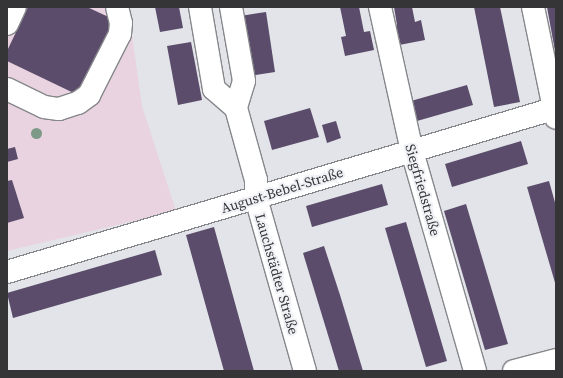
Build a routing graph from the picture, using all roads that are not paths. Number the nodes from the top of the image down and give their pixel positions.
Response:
1 (15, 7) edge
2 (117, 7) edge
3 (200, 7) edge
4 (231, 7) edge
5 (380, 7) edge
6 (533, 7) edge
7 (7, 24) edge
8 (7, 89) edge
9 (236, 108) junction
10 (555, 111) edge
11 (412, 150) junction
12 (256, 198) junction
13 (7, 272) edge
14 (556, 360) edge
15 (519, 370) edge
16 (305, 371) edge
17 (475, 371) edge

1 - 7 street
2 - 8 street
3 - 9 street
4 - 9 street
5 - 11 street, Siegfriedstraße
6 - 10 street
9 - 12 street, Lauchstädter Straße
10 - 11 street, August-Bebel-Straße
11 - 12 street, August-Bebel-Straße
11 - 17 street, Siegfriedstraße
12 - 13 street, August-Bebel-Straße
12 - 16 street, Lauchstädter Straße
14 - 15 street

